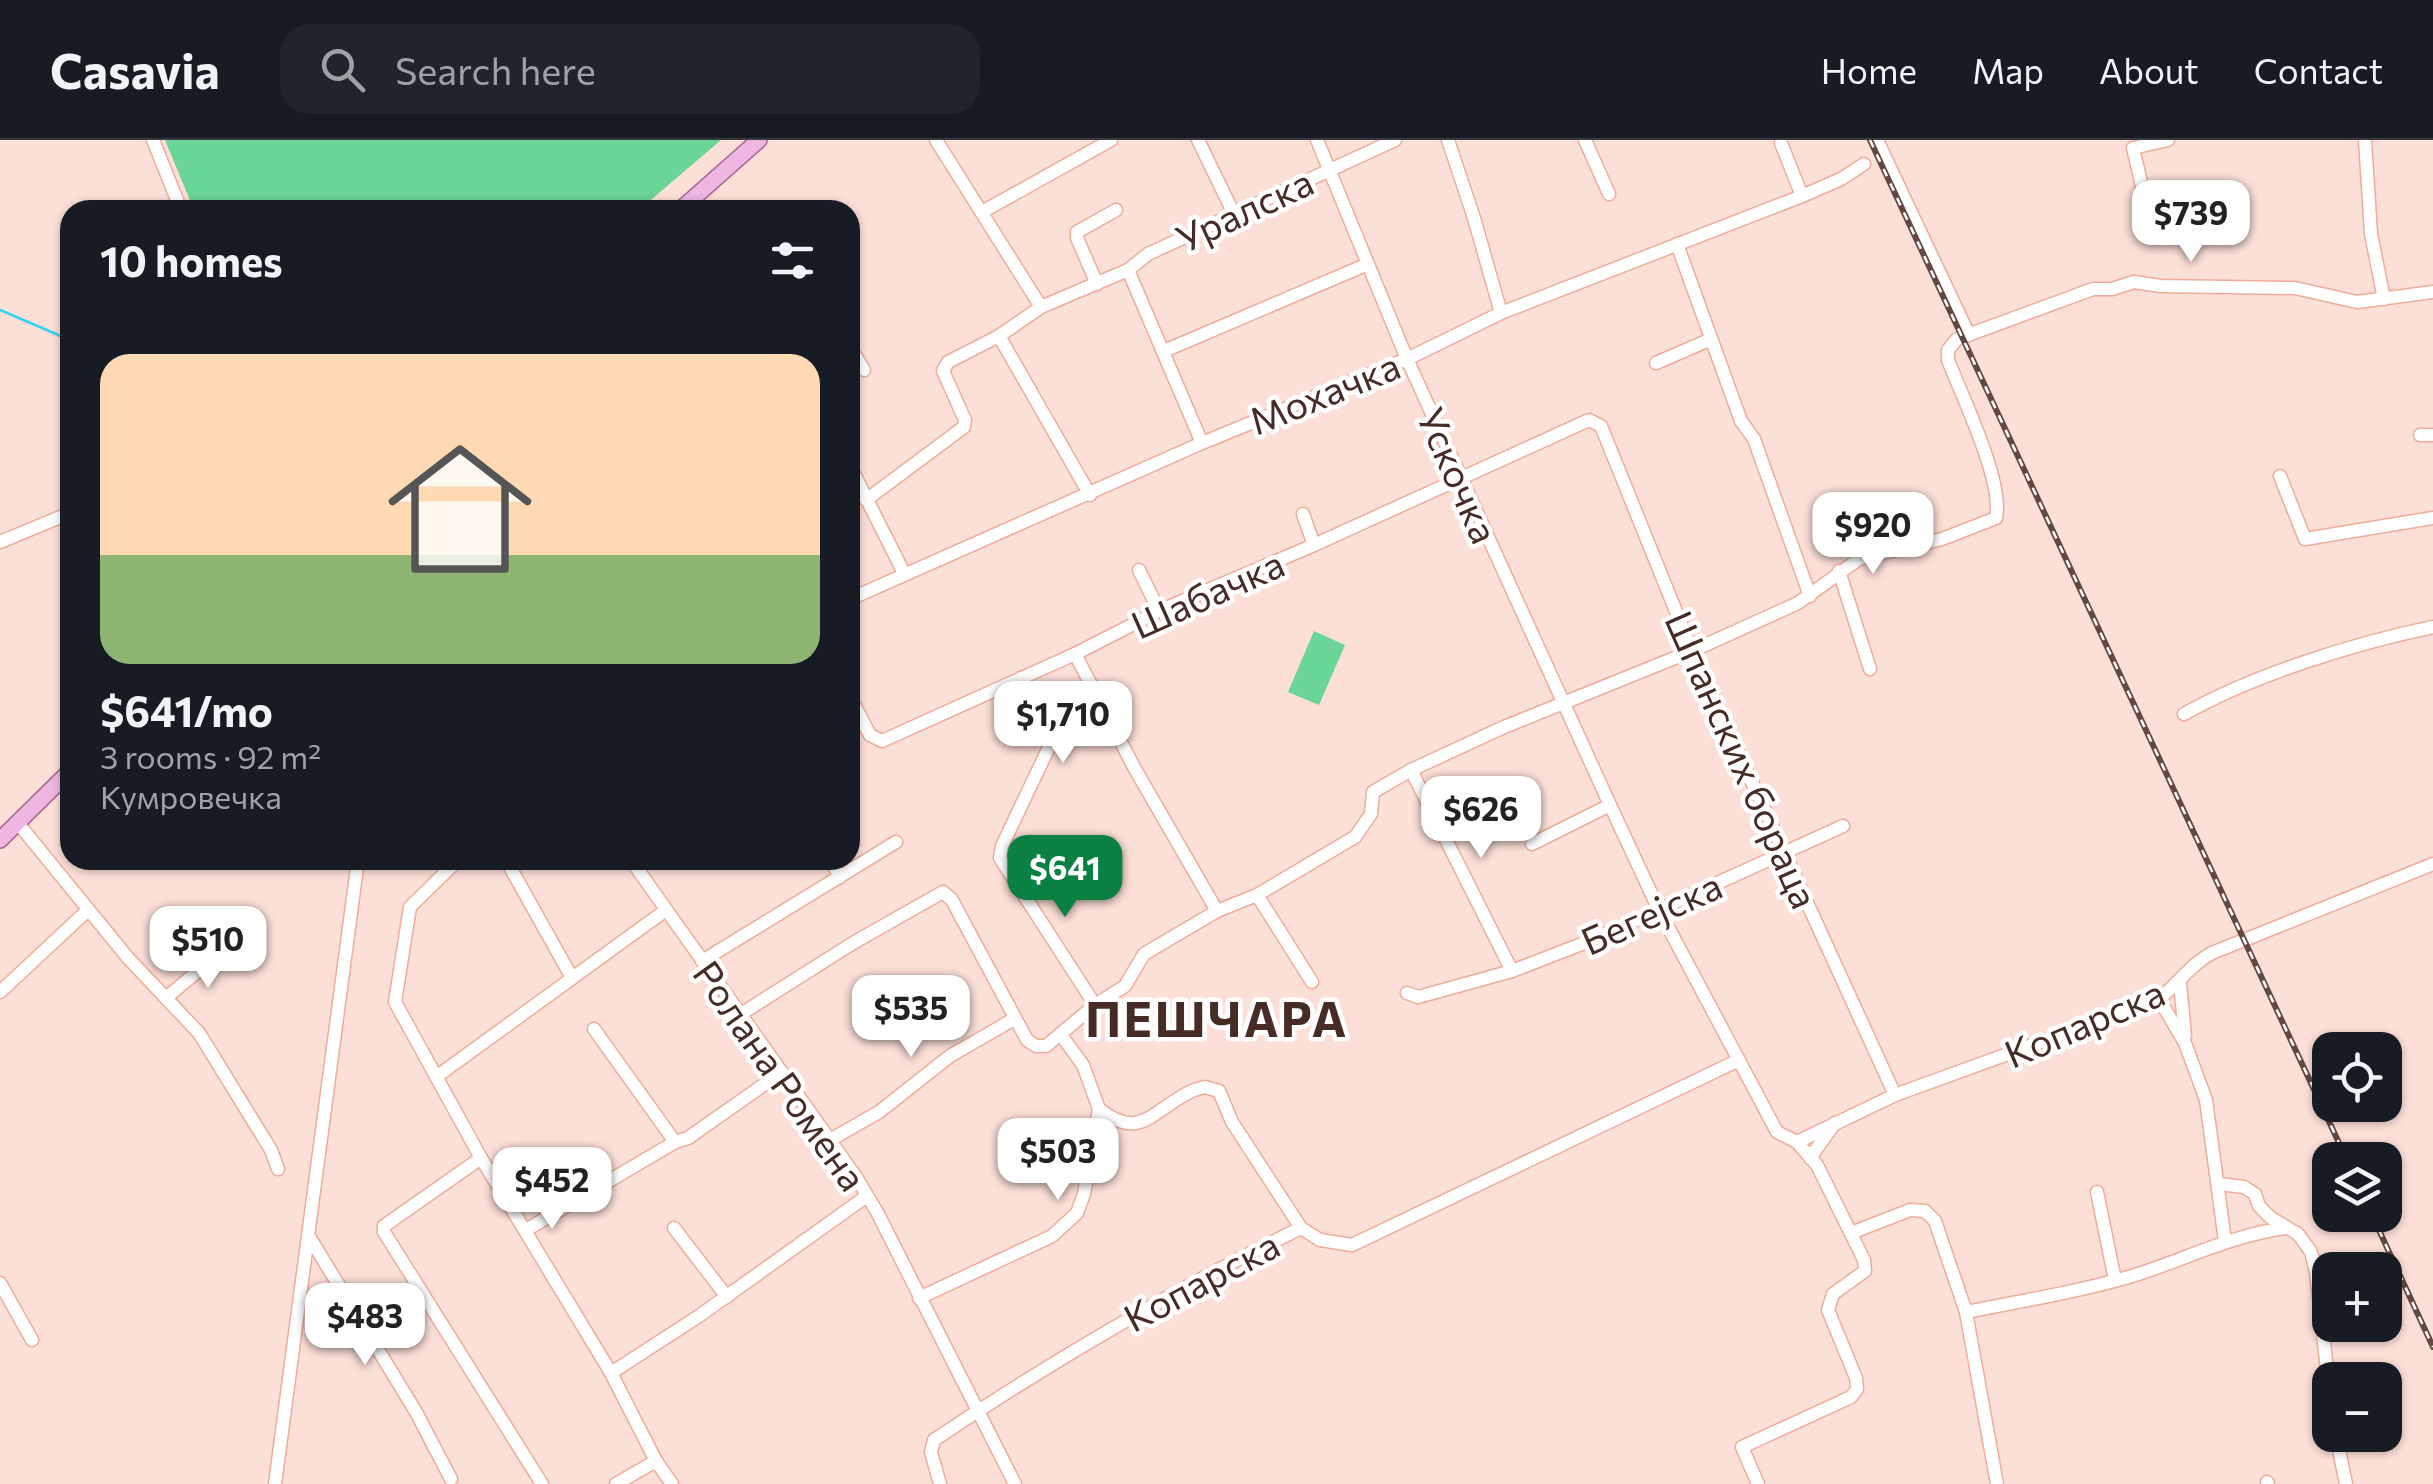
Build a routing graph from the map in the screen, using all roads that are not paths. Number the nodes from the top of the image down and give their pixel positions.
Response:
1 (153, 140) edge
2 (759, 140) edge
3 (1110, 140) edge
4 (1198, 140) edge
5 (1317, 140) edge
6 (1395, 140) edge
7 (1448, 140) edge
8 (1585, 140) edge
9 (1876, 140) edge
10 (2168, 140) edge
11 (2365, 140) edge
12 (939, 141) edge
13 (1781, 143) dead end
14 (1864, 164) dead end
15 (1330, 170) junction
16 (1610, 194) dead end
17 (1802, 196) junction
18 (177, 200) edge
19 (691, 200) edge
20 (1116, 210) dead end
21 (982, 212) junction
22 (1234, 214) junction
23 (2154, 238) dead end
24 (1677, 244) junction
25 (1368, 264) junction
26 (1128, 270) junction
27 (1097, 284) junction
28 (2433, 292) edge
29 (2384, 299) junction
30 (1041, 307) junction
31 (1501, 314) junction
32 (1969, 335) junction
33 (999, 336) junction
34 (1709, 340) junction
35 (1164, 351) junction
36 (1407, 358) junction
37 (1656, 363) dead end
38 (1596, 422) joint
39 (1202, 442) junction
40 (2280, 476) dead end
41 (1459, 477) junction
42 (860, 487) edge
43 (1090, 495) junction
44 (866, 500) junction
45 (1303, 514) dead end
46 (60, 517) edge
47 (2433, 518) edge
48 (0, 542) edge
49 (1314, 545) junction
50 (1139, 570) dead end
51 (1840, 571) junction
52 (904, 574) junction
53 (860, 595) edge
54 (1810, 596) junction
55 (1160, 611) junction
56 (2433, 628) edge
57 (1692, 651) junction
58 (1075, 654) junction
59 (1870, 669) dead end
60 (1021, 678) junction
61 (1564, 703) junction
62 (2184, 714) dead end
63 (860, 716) edge
64 (1411, 770) junction
65 (60, 781) edge
66 (1610, 805) junction
67 (17, 822) junction
68 (1843, 826) dead end
69 (0, 840) edge
70 (896, 842) dead end
71 (1532, 844) dead end
72 (1783, 854) junction
73 (2433, 864) edge
74 (860, 865) edge
75 (357, 870) edge
76 (448, 870) edge
77 (512, 870) edge
78 (637, 870) edge
79 (836, 870) edge
80 (852, 870) edge
81 (840, 878) junction
82 (1257, 895) junction
83 (88, 910) junction
84 (666, 910) junction
85 (1659, 910) junction
86 (1218, 912) junction
87 (221, 952) dead end
88 (702, 961) junction
89 (1512, 971) junction
90 (572, 976) junction
91 (1312, 982) dead end
92 (2180, 982) junction
93 (0, 992) edge
94 (1407, 993) dead end
95 (167, 998) junction
96 (2160, 998) junction
97 (1095, 1005) junction
98 (741, 1014) junction
99 (1014, 1019) junction
100 (594, 1029) dead end
101 (1061, 1036) junction
102 (2185, 1043) junction
103 (1739, 1060) junction
104 (782, 1072) junction
105 (436, 1078) junction
106 (1895, 1095) junction
107 (1099, 1109) junction
108 (1836, 1120) junction
109 (830, 1140) junction
110 (676, 1142) junction
111 (1797, 1142) junction
112 (481, 1158) junction
113 (1810, 1158) junction
114 (278, 1169) dead end
115 (2219, 1184) junction
116 (2097, 1192) dead end
117 (867, 1196) junction
118 (674, 1228) dead end
119 (1301, 1228) junction
120 (2286, 1228) junction
121 (526, 1230) junction
122 (1851, 1233) junction
123 (310, 1238) junction
124 (2226, 1241) junction
125 (2116, 1280) junction
126 (0, 1283) edge
127 (727, 1297) junction
128 (918, 1298) junction
129 (1966, 1312) junction
130 (32, 1340) dead end
131 (2326, 1362) edge
132 (611, 1374) junction
133 (978, 1409) junction
134 (2339, 1452) edge
135 (656, 1460) junction
136 (451, 1479) dead end
137 (276, 1484) edge
138 (542, 1484) edge
139 (616, 1484) edge
140 (672, 1484) edge
141 (940, 1484) edge
142 (1015, 1484) edge
143 (1758, 1484) edge
144 (1997, 1484) edge
145 (2346, 1484) edge

1 - 18 street
2 - 19 main road
3 - 21 street
4 - 22 street
5 - 15 street, Ускочка
6 - 15 street, Уралска
7 - 31 street
8 - 16 street
9 - 32 street
10 - 23 street
11 - 29 street
12 - 21 street
13 - 17 street
14 - 17 street, Мохачка
15 - 22 street, Уралска
15 - 25 street, Ускочка
17 - 24 street, Мохачка
20 - 27 street, Уралска
21 - 30 street
22 - 26 street, Уралска
24 - 31 street, Мохачка
24 - 34 street
25 - 35 street
25 - 36 street, Ускочка
26 - 27 street, Уралска
26 - 35 street
27 - 30 street, Уралска
28 - 29 street
29 - 32 street
30 - 33 street, Уралска
31 - 36 street, Мохачка
32 - 51 street
33 - 43 street
33 - 44 street, Уралска
34 - 37 street
34 - 54 street
35 - 39 street
36 - 39 street, Мохачка
36 - 41 street, Ускочка
38 - 41 street, Шабачка
38 - 57 street, Шпанских бораца
39 - 43 street, Мохачка
40 - 47 street
41 - 49 street, Шабачка
41 - 61 street, Ускочка
42 - 44 street
43 - 52 street, Мохачка
44 - 52 street
45 - 49 street, Шабачка
46 - 48 street
49 - 55 street, Шабачка
50 - 55 street
51 - 54 street
51 - 59 street
52 - 53 street, Мохачка
54 - 57 street
55 - 58 street, Шабачка
56 - 62 street
57 - 61 street
57 - 72 street, Шпанских бораца
58 - 60 street, Шабачка
58 - 86 street
60 - 63 street, Шабачка
60 - 97 street
61 - 64 street
61 - 66 street, Ускочка
64 - 82 street
64 - 89 street
65 - 67 main road
66 - 71 street
66 - 85 street, Ускочка
67 - 69 main road
67 - 83 street
68 - 72 street, Бегејска
70 - 74 street
72 - 85 street, Бегејска
72 - 106 street, Шпанских бораца
73 - 92 street, Копарска
75 - 123 street
76 - 105 street
77 - 90 street
78 - 84 street, Ролана Ромена
79 - 81 street
80 - 81 street
81 - 88 street
82 - 86 street
82 - 91 street
83 - 93 street
83 - 95 street
84 - 88 street, Ролана Ромена
84 - 90 street
85 - 89 street, Бегејска
85 - 103 street, Ускочка
86 - 97 street
87 - 95 street
88 - 98 street, Ролана Ромена
89 - 94 street, Бегејска
90 - 105 street
92 - 96 street, Копарска
92 - 102 street
95 - 114 street
96 - 102 street
96 - 106 street, Копарска
97 - 101 street
98 - 99 street
98 - 104 street, Ролана Ромена
99 - 101 street
99 - 109 street
100 - 110 street
101 - 107 street
102 - 115 street
103 - 111 street, Ускочка
103 - 119 street, Копарска
104 - 109 street, Ролана Ромена
104 - 110 street
105 - 112 street
106 - 108 street, Копарска
107 - 119 street
107 - 128 street
108 - 111 street, Копарска
108 - 113 street
109 - 117 street, Ролана Ромена
110 - 121 street
111 - 113 street, Ускочка
112 - 121 street
112 - 138 street
113 - 122 street, Ускочка
115 - 120 street
115 - 124 street
116 - 125 street
117 - 127 street
117 - 128 street, Ролана Ромена
118 - 127 street
119 - 133 street, Копарска
120 - 124 street
120 - 131 street
121 - 132 street
122 - 129 street
122 - 143 street, Ускочка
123 - 136 street
123 - 137 street
124 - 125 street
125 - 129 street
126 - 130 street
127 - 132 street
128 - 133 street, Ролана Ромена
129 - 144 street
132 - 135 street
133 - 141 street, Копарска
133 - 142 street, Ролана Ромена
134 - 145 street
135 - 139 street
135 - 140 street

